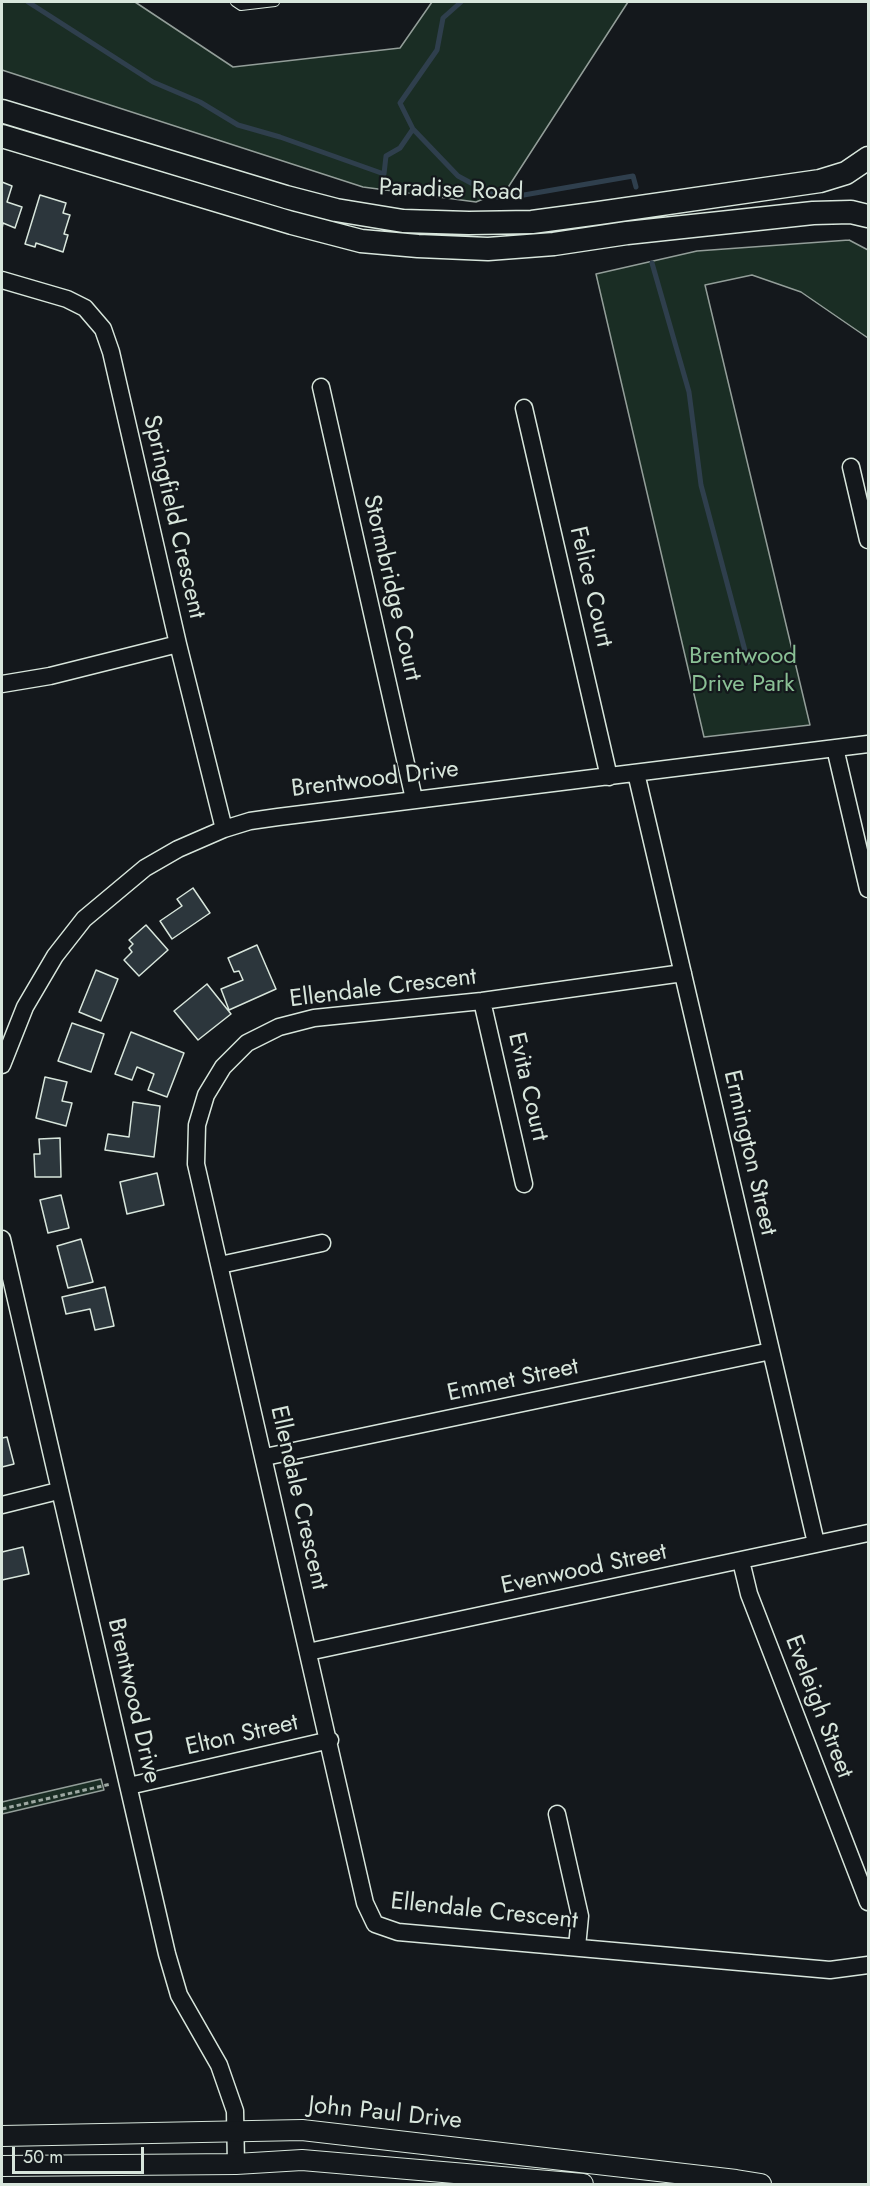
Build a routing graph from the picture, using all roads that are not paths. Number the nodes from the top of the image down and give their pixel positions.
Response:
1 (235, 2) edge
2 (275, 2) edge
3 (2, 111) edge
4 (2, 136) edge
5 (868, 158) edge
6 (868, 216) edge
7 (3, 284) edge
8 (321, 387) dead end
9 (524, 408) dead end
10 (851, 467) dead end
11 (868, 540) edge
12 (178, 644) junction
13 (2, 684) edge
14 (868, 744) edge
15 (835, 748) junction
16 (636, 773) junction
17 (609, 777) junction
18 (414, 799) junction
19 (224, 829) junction
20 (868, 890) edge
21 (683, 973) junction
22 (482, 1001) junction
23 (2, 1065) edge
24 (524, 1184) dead end
25 (2, 1239) edge
26 (322, 1243) dead end
27 (220, 1265) junction
28 (7, 1293) edge
29 (771, 1351) junction
30 (265, 1457) junction
31 (58, 1491) junction
32 (2, 1505) edge
33 (868, 1533) edge
34 (816, 1543) junction
35 (741, 1561) junction
36 (308, 1652) junction
37 (330, 1740) junction
38 (129, 1786) junction
39 (557, 1814) dead end
40 (868, 1902) edge
41 (576, 1947) junction
42 (868, 1965) edge
43 (236, 2131) junction
44 (2, 2136) edge
45 (236, 2164) junction
46 (2, 2166) edge
47 (583, 2184) edge
48 (761, 2184) edge

1 - 2 lane
3 - 5 main road, Paradise Road
4 - 6 main road
7 - 12 street, Springfield Crescent
8 - 18 street, Stormbridge Court
9 - 17 street, Felice Court
10 - 11 street
12 - 13 street
12 - 19 street, Springfield Crescent
14 - 15 street, Brentwood Drive
15 - 16 street, Brentwood Drive
15 - 20 street
16 - 17 street, Brentwood Drive
16 - 21 street, Ermington Street
17 - 18 street, Brentwood Drive
18 - 19 street, Brentwood Drive
19 - 23 street, Brentwood Drive
21 - 22 street, Ellendale Crescent
21 - 29 street, Ermington Street
22 - 24 street, Evita Court
22 - 27 street, Ellendale Crescent
25 - 28 street, Brentwood Drive
26 - 27 street
27 - 30 street, Ellendale Crescent
28 - 31 street, Brentwood Drive
29 - 30 street, Emmet Street
29 - 34 street, Ermington Street
30 - 36 street, Ellendale Crescent
31 - 32 street
31 - 38 street, Brentwood Drive
33 - 34 street, Evenwood Street
34 - 35 street, Evenwood Street
35 - 36 street, Evenwood Street
35 - 40 street, Eveleigh Street
36 - 37 street, Ellendale Crescent
37 - 38 street, Elton Street
37 - 41 street, Ellendale Crescent
38 - 43 street, Brentwood Drive
39 - 41 street
41 - 42 street, Ellendale Crescent
43 - 44 street, John Paul Drive
43 - 45 street, Brentwood Drive
43 - 48 street, John Paul Drive
45 - 46 street
45 - 47 street

